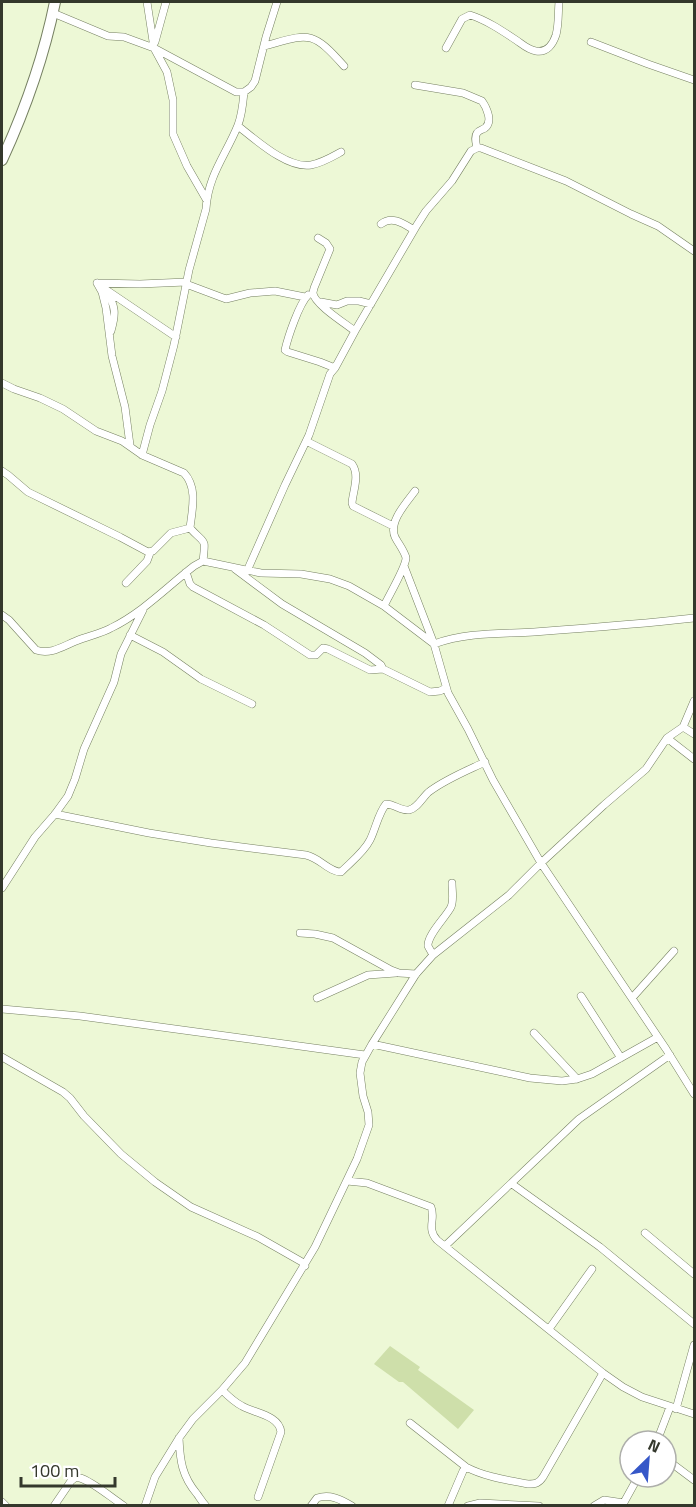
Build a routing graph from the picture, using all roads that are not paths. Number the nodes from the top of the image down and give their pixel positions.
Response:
1 (147, 2) edge
2 (166, 2) edge
3 (277, 2) edge
4 (559, 2) edge
5 (54, 7) edge
6 (591, 42) dead end
7 (264, 46) junction
8 (154, 48) junction
9 (446, 48) dead end
10 (344, 66) dead end
11 (694, 80) edge
12 (415, 85) dead end
13 (244, 92) junction
14 (237, 126) junction
15 (477, 147) junction
16 (341, 152) dead end
17 (2, 160) edge
18 (206, 199) junction
19 (381, 224) dead end
20 (414, 230) junction
21 (318, 238) dead end
22 (694, 251) edge
23 (97, 283) junction
24 (186, 283) junction
25 (313, 293) junction
26 (305, 297) junction
27 (318, 302) junction
28 (371, 304) junction
29 (355, 331) junction
30 (176, 337) junction
31 (334, 368) junction
32 (2, 383) edge
33 (306, 441) junction
34 (130, 446) junction
35 (142, 455) junction
36 (2, 471) edge
37 (415, 490) dead end
38 (393, 526) junction
39 (190, 528) junction
40 (150, 552) junction
41 (203, 561) junction
42 (404, 566) junction
43 (233, 567) junction
44 (247, 570) junction
45 (186, 572) junction
46 (126, 583) dead end
47 (384, 606) junction
48 (145, 607) junction
49 (2, 615) edge
50 (694, 618) edge
51 (130, 635) junction
52 (434, 644) junction
53 (383, 669) junction
54 (446, 688) junction
55 (694, 701) edge
56 (252, 704) dead end
57 (683, 727) junction
58 (694, 734) edge
59 (667, 738) junction
60 (694, 759) edge
61 (485, 762) junction
62 (56, 814) junction
63 (541, 863) junction
64 (452, 883) dead end
65 (2, 888) edge
66 (300, 933) dead end
67 (675, 951) dead end
68 (433, 955) junction
69 (399, 973) junction
70 (416, 974) junction
71 (581, 996) dead end
72 (317, 998) dead end
73 (632, 998) junction
74 (2, 1009) edge
75 (534, 1033) dead end
76 (658, 1037) junction
77 (372, 1044) junction
78 (366, 1055) junction
79 (670, 1055) junction
80 (2, 1057) edge
81 (621, 1058) junction
82 (577, 1079) junction
83 (694, 1094) edge
84 (347, 1181) junction
85 (512, 1184) junction
86 (645, 1233) dead end
87 (445, 1246) junction
88 (305, 1266) junction
89 (592, 1269) dead end
90 (694, 1274) edge
91 (694, 1324) edge
92 (549, 1329) junction
93 (694, 1345) edge
94 (692, 1363) edge
95 (603, 1373) junction
96 (222, 1390) junction
97 (673, 1408) junction
98 (694, 1414) edge
99 (410, 1423) dead end
100 (663, 1429) edge
101 (178, 1438) junction
102 (466, 1467) junction
103 (678, 1468) edge
104 (694, 1480) edge
105 (631, 1489) edge
106 (258, 1497) dead end
107 (2, 1502) edge
108 (623, 1504) edge
109 (6, 1506) edge
110 (54, 1506) edge
111 (124, 1506) edge
112 (145, 1506) edge
113 (206, 1506) edge
114 (311, 1506) edge
115 (352, 1506) edge
116 (448, 1506) edge
117 (468, 1506) edge
118 (539, 1506) edge
119 (594, 1506) edge

1 - 8 street
2 - 8 street
3 - 7 street
4 - 9 street
5 - 8 street
5 - 17 main road
6 - 11 street
7 - 10 street
7 - 13 street
8 - 13 street
8 - 18 street
12 - 15 street
13 - 14 street
14 - 16 street
14 - 18 street
15 - 20 street
15 - 22 street
18 - 24 street
19 - 20 street
20 - 28 street
21 - 25 street
23 - 24 street
23 - 30 street
23 - 34 street
24 - 26 street
24 - 30 street
25 - 26 street
25 - 27 street
26 - 31 street
27 - 28 street
27 - 29 street
28 - 29 street
29 - 31 street
30 - 35 street
31 - 33 street
32 - 34 street
33 - 38 street
33 - 44 street
34 - 35 street
35 - 39 street
36 - 40 street
37 - 38 street
38 - 42 street
39 - 40 street
39 - 41 street
40 - 46 street
41 - 43 street
41 - 45 street
42 - 47 street
42 - 52 street
43 - 44 street
43 - 53 street
44 - 47 street
45 - 48 street
45 - 53 street
47 - 52 street
48 - 49 street
48 - 51 street
50 - 52 street
51 - 56 street
51 - 62 street
52 - 54 street
53 - 54 street
54 - 61 street
55 - 57 street
57 - 58 street
57 - 59 street
59 - 60 street
59 - 63 street
61 - 62 street
61 - 63 street
62 - 65 street
63 - 68 street
63 - 73 street
64 - 68 street
66 - 69 street
67 - 73 street
68 - 70 street
69 - 70 street
69 - 72 street
70 - 77 street
71 - 81 street
73 - 76 street
74 - 78 street
75 - 82 street
76 - 79 street
76 - 81 street
77 - 78 street
77 - 82 street
78 - 84 street
79 - 83 street
79 - 85 street
80 - 88 street
81 - 82 street
84 - 87 street
84 - 88 street
85 - 87 street
85 - 91 street
86 - 90 street
87 - 92 street
88 - 96 street
89 - 92 street
92 - 95 street
93 - 94 street
94 - 97 street
95 - 97 street
95 - 102 street
96 - 101 street
96 - 106 street
97 - 98 street
97 - 100 street
99 - 102 street
101 - 112 street
101 - 113 street
102 - 116 street
103 - 104 street
105 - 108 street
107 - 109 street
108 - 119 street
110 - 111 street
114 - 115 street
117 - 118 street

